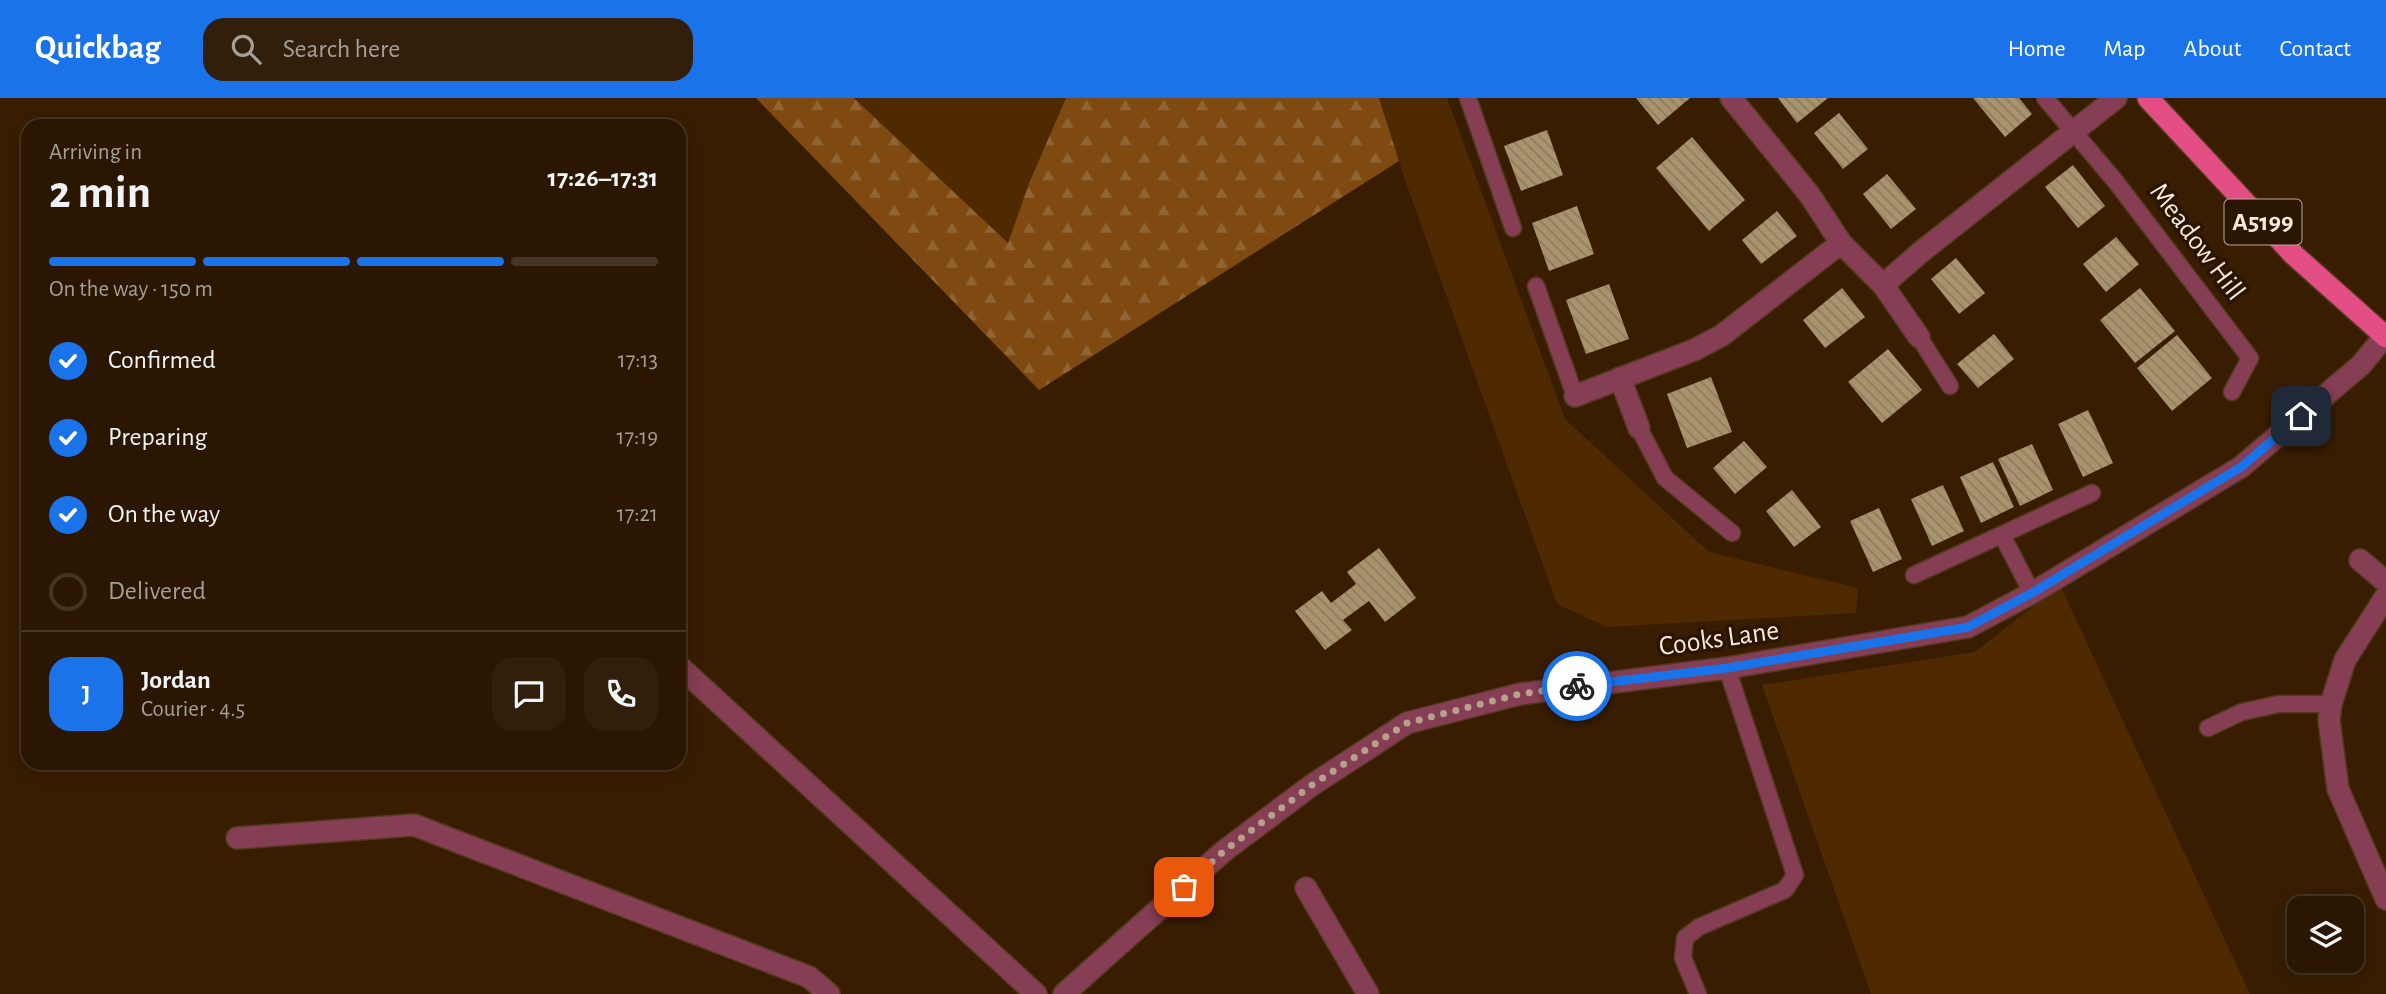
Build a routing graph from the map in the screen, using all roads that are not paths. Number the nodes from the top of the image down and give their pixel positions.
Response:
1 (1468, 98) edge
2 (1731, 98) edge
3 (2045, 98) edge
4 (2116, 98) edge
5 (2148, 98) edge
6 (2073, 133) junction
7 (1513, 228) dead end
8 (1841, 243) junction
9 (1883, 285) junction
10 (1536, 286) dead end
11 (1919, 337) joint
12 (2385, 337) edge
13 (1620, 378) junction
14 (1950, 386) dead end
15 (2232, 392) dead end
16 (1576, 396) joint
17 (1639, 428) joint
18 (2092, 493) dead end
19 (1732, 533) dead end
20 (2002, 535) junction
21 (2360, 560) dead end
22 (1914, 575) dead end
23 (2386, 582) edge
24 (2032, 593) junction
25 (2386, 596) edge
26 (1727, 668) junction
27 (686, 672) edge
28 (2331, 704) junction
29 (2208, 728) dead end
30 (237, 838) dead end
31 (1306, 888) dead end
32 (2386, 899) edge
33 (829, 994) edge
34 (1037, 994) edge
35 (1064, 994) edge
36 (1368, 994) edge
37 (1698, 994) edge

1 - 7 lane
2 - 8 street
3 - 6 lane
4 - 6 street
5 - 12 main road, A5199
6 - 9 street
6 - 15 lane, Meadow Hill
8 - 9 street
8 - 13 street
9 - 11 street
10 - 16 lane
11 - 14 lane
12 - 24 street, Cooks Lane
13 - 16 street
13 - 17 street
17 - 19 lane
18 - 20 lane
20 - 22 lane
20 - 24 lane
21 - 23 street
24 - 26 street, Cooks Lane
25 - 28 street
26 - 35 street, Cooks Lane
26 - 37 lane
27 - 34 street
28 - 29 lane
28 - 32 street
30 - 33 street
31 - 36 street

